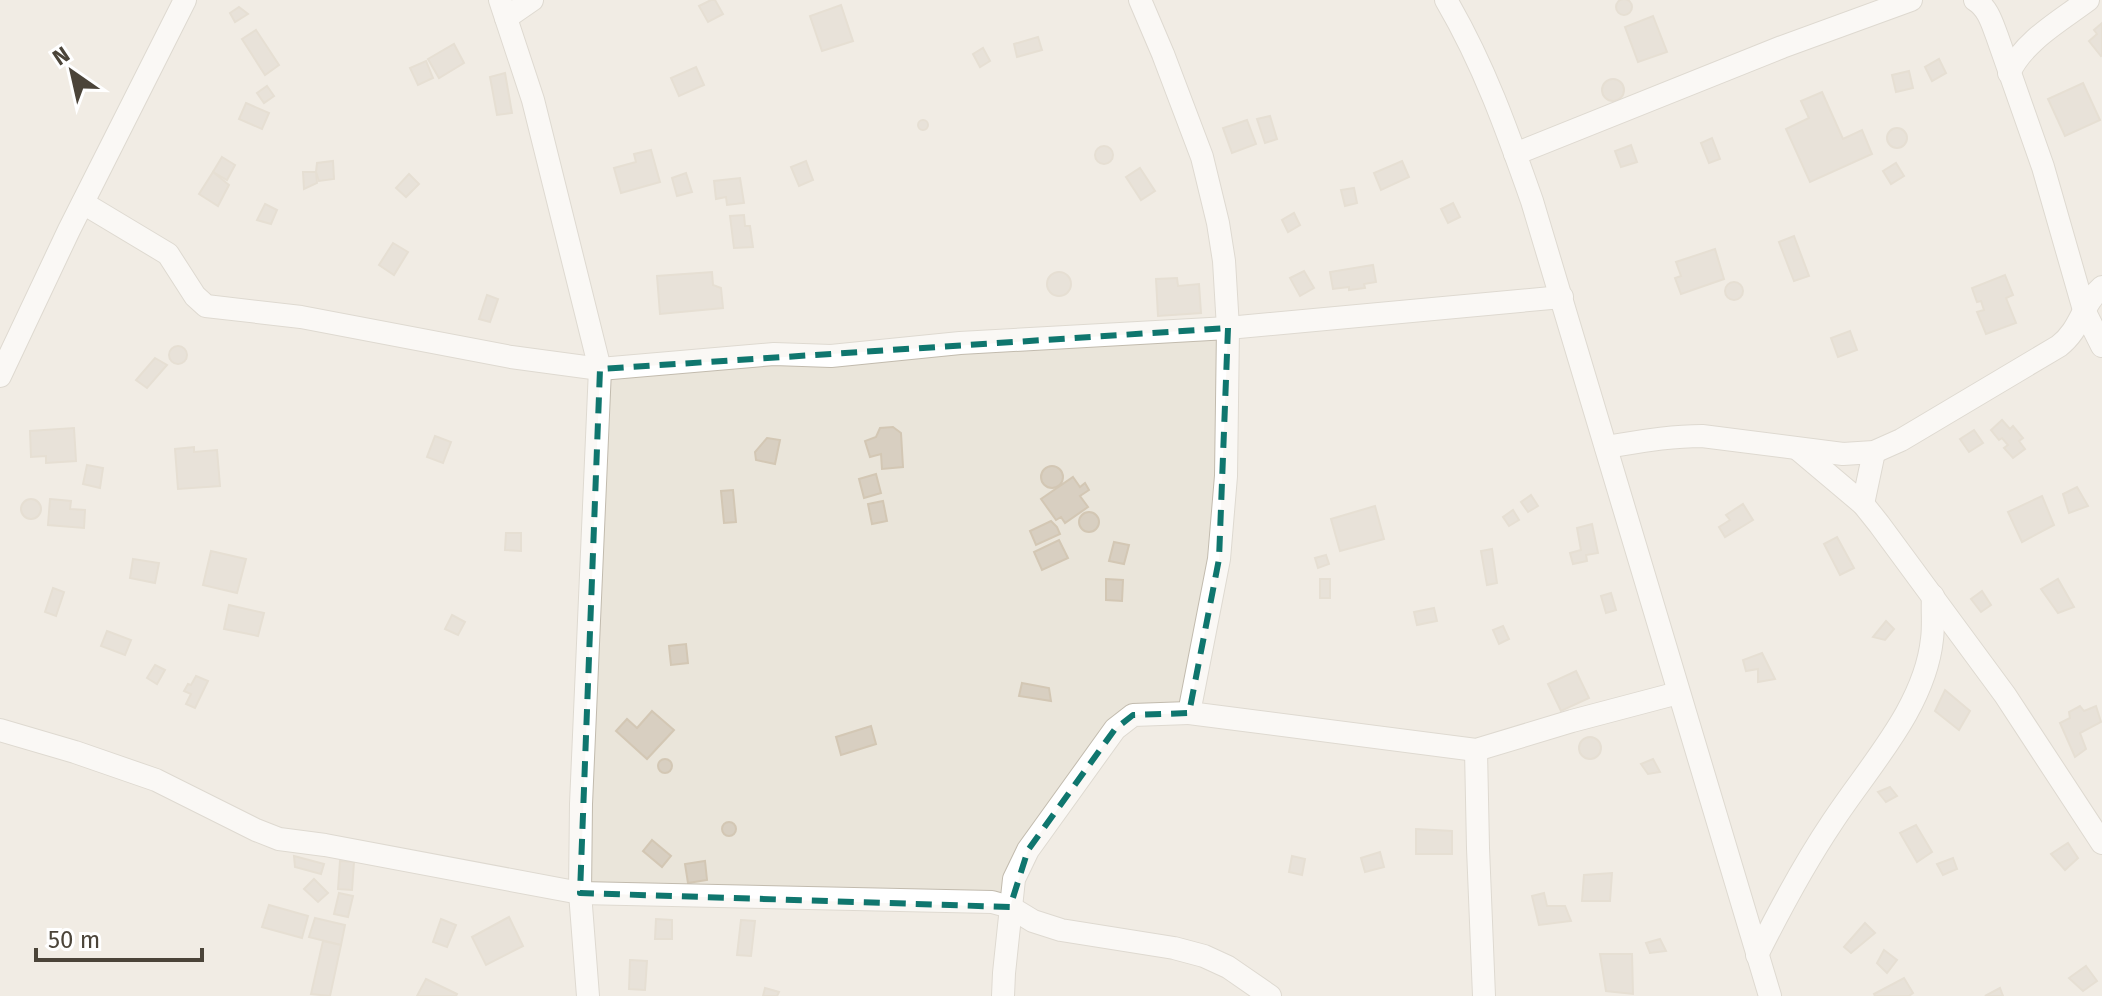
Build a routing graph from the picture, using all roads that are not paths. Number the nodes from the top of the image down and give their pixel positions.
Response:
1 (185, 0) edge
2 (532, 0) edge
3 (1140, 0) edge
4 (1446, 0) edge
5 (1911, 0) edge
6 (1975, 0) edge
7 (2088, 0) edge
8 (503, 9) edge
9 (2009, 73) junction
10 (1515, 154) junction
11 (83, 203) junction
12 (2102, 287) edge
13 (1562, 297) junction
14 (2084, 310) junction
15 (1228, 328) junction
16 (2102, 346) edge
17 (600, 369) junction
18 (0, 376) edge
19 (1606, 447) junction
20 (1798, 450) junction
21 (1874, 452) junction
22 (1863, 504) junction
23 (1933, 596) junction
24 (1678, 693) junction
25 (1189, 713) junction
26 (0, 730) edge
27 (1476, 750) junction
28 (2102, 843) edge
29 (580, 893) junction
30 (1010, 907) junction
31 (1757, 955) junction
32 (588, 996) edge
33 (1003, 996) edge
34 (1270, 996) edge
35 (1484, 996) edge
36 (1770, 996) edge

1 - 11 street
2 - 8 street
3 - 15 street
4 - 10 street
5 - 10 street
6 - 9 street
7 - 9 street
8 - 17 street
9 - 14 street
10 - 13 street
11 - 17 street
11 - 18 street
12 - 14 street
13 - 15 street
13 - 19 street
14 - 16 street
14 - 21 street
15 - 17 street
15 - 25 street
17 - 29 street
19 - 20 street
19 - 24 street
20 - 21 street
20 - 22 street
21 - 22 street
22 - 23 street
23 - 28 street
23 - 31 street
24 - 27 street
24 - 31 street
25 - 27 street
25 - 30 street
26 - 29 street
27 - 35 street
29 - 30 street
29 - 32 street
30 - 33 street
30 - 34 street
31 - 36 street

